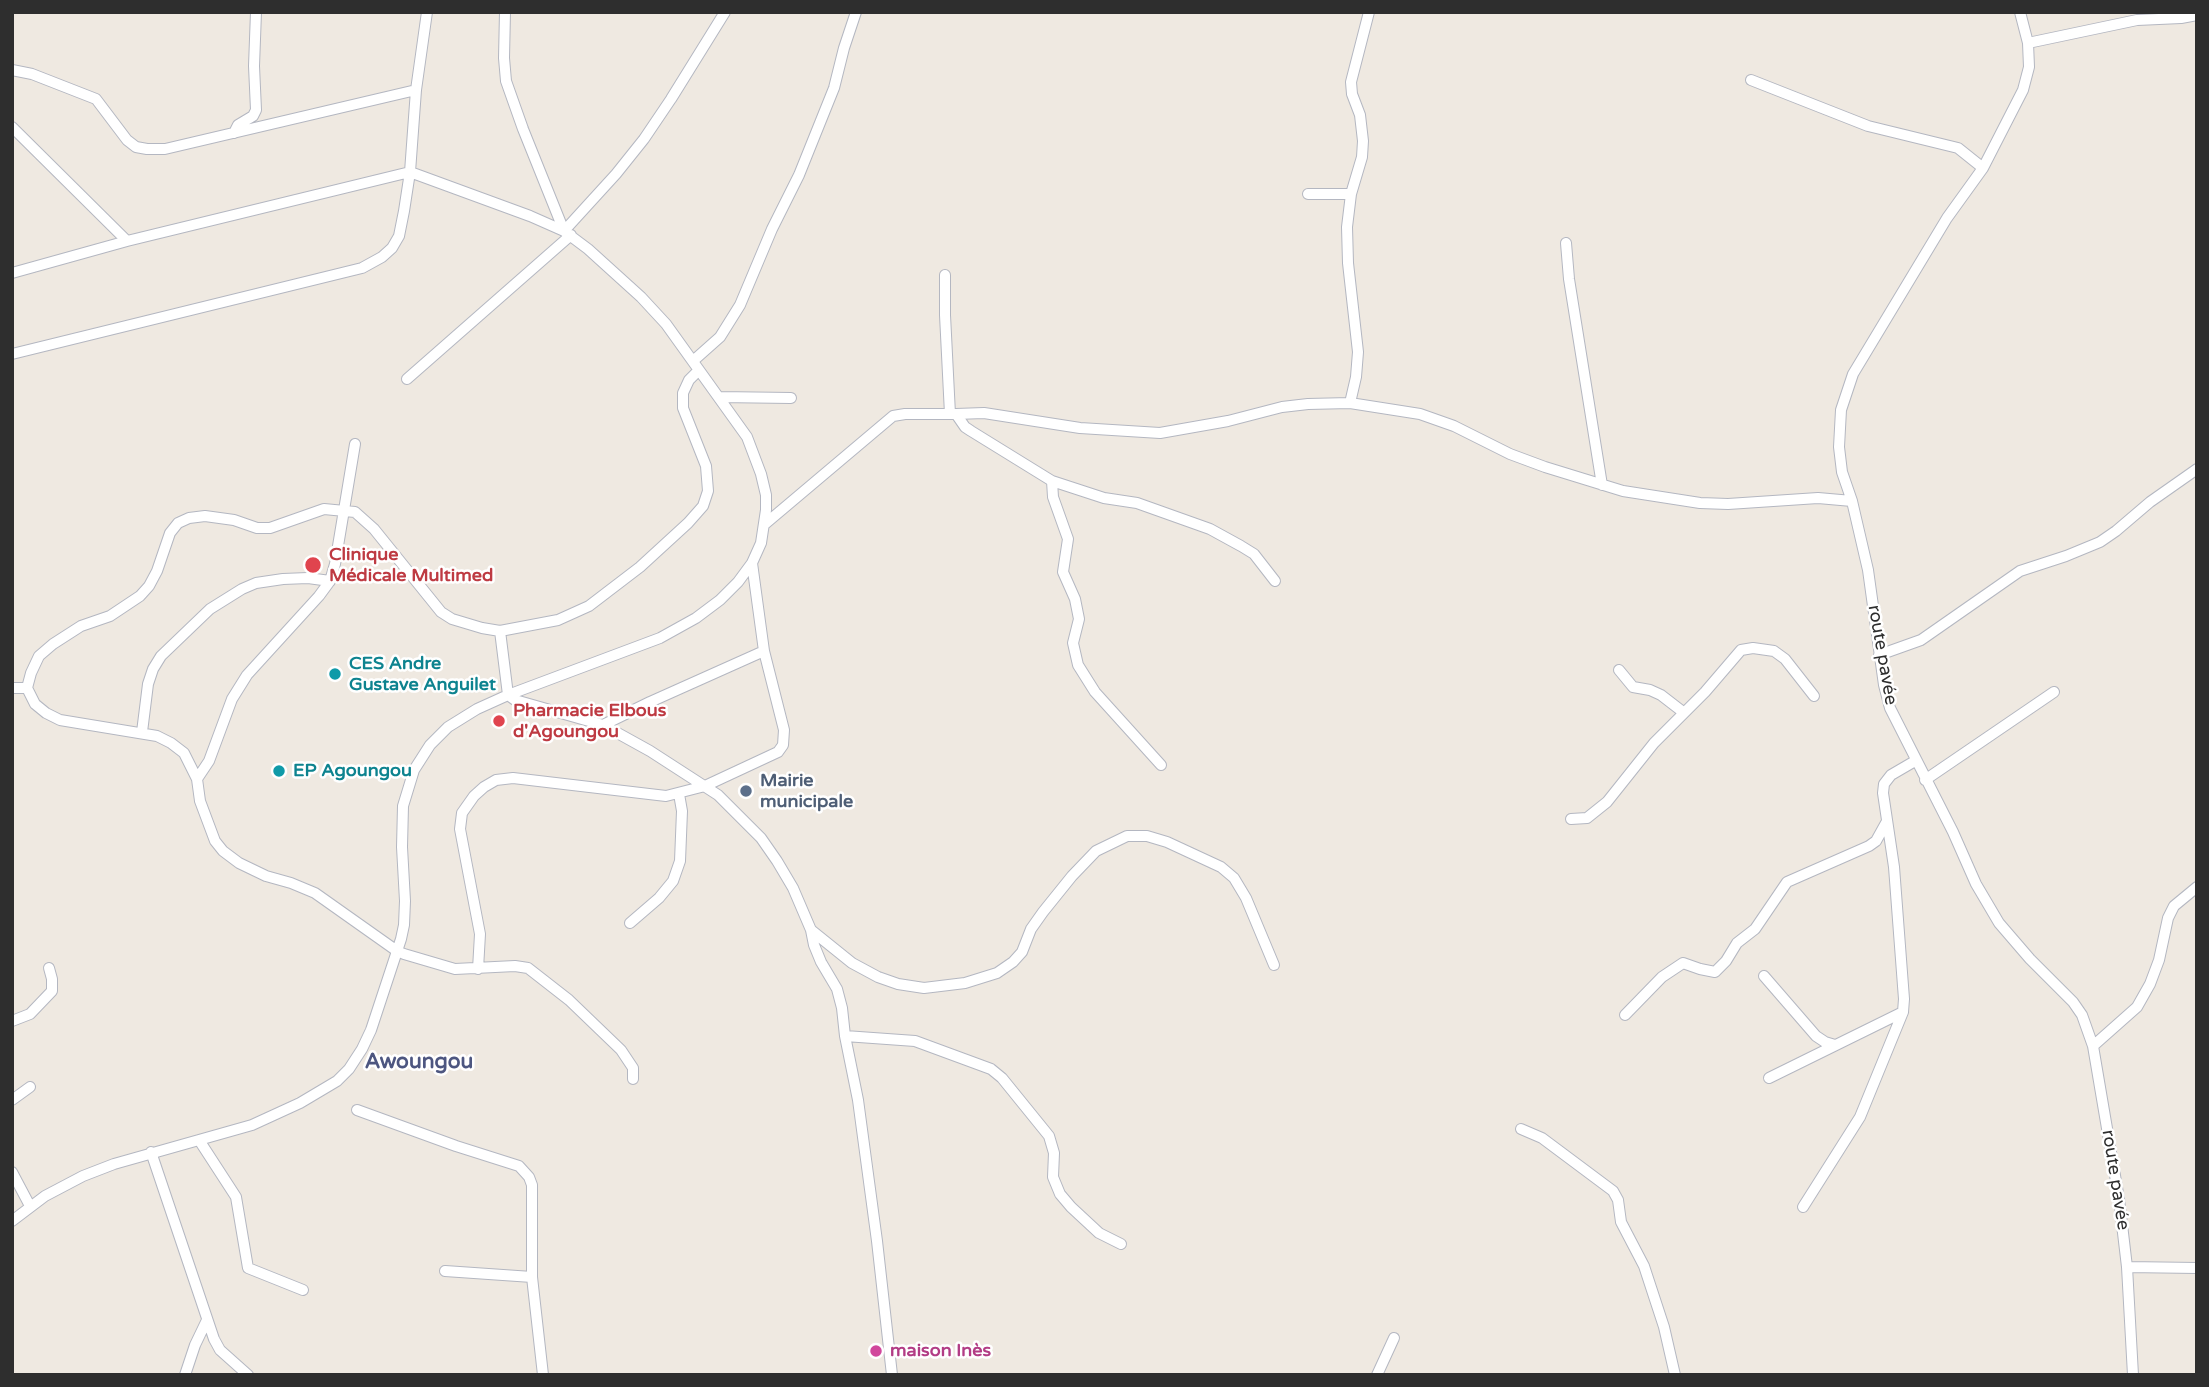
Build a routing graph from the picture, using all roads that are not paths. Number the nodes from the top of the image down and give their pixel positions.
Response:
1 (257, 12) edge
2 (427, 12) edge
3 (505, 12) edge
4 (725, 12) edge
5 (856, 12) edge
6 (1369, 12) edge
7 (2020, 12) edge
8 (2197, 15) edge
9 (2028, 43) junction
10 (12, 70) edge
11 (1751, 80) dead end
12 (416, 90) junction
13 (12, 127) edge
14 (234, 133) junction
15 (1983, 169) junction
16 (410, 172) junction
17 (1308, 194) dead end
18 (1351, 194) junction
19 (568, 233) junction
20 (127, 241) junction
21 (1566, 243) dead end
22 (12, 273) edge
23 (945, 275) dead end
24 (12, 354) edge
25 (696, 365) junction
26 (407, 379) dead end
27 (719, 397) junction
28 (791, 398) dead end
29 (1350, 402) junction
30 (953, 414) junction
31 (355, 444) dead end
32 (2197, 470) edge
33 (1052, 481) junction
34 (1602, 485) junction
35 (1852, 501) junction
36 (344, 510) junction
37 (765, 524) junction
38 (752, 563) junction
39 (330, 581) junction
40 (1275, 581) dead end
41 (500, 631) junction
42 (765, 651) junction
43 (1879, 655) junction
44 (1619, 670) dead end
45 (12, 688) edge
46 (27, 688) junction
47 (2054, 692) dead end
48 (508, 695) junction
49 (1814, 696) dead end
50 (1683, 712) junction
51 (603, 725) junction
52 (142, 732) junction
53 (1916, 761) junction
54 (1161, 765) dead end
55 (197, 779) junction
56 (1926, 780) junction
57 (705, 786) junction
58 (679, 794) junction
59 (1571, 819) dead end
60 (1886, 822) junction
61 (2197, 887) edge
62 (630, 923) dead end
63 (811, 930) junction
64 (397, 951) junction
65 (1274, 965) dead end
66 (48, 968) dead end
67 (478, 970) junction
68 (1764, 976) dead end
69 (1903, 1012) junction
70 (1625, 1015) dead end
71 (12, 1021) edge
72 (845, 1036) junction
73 (1835, 1045) junction
74 (2093, 1046) junction
75 (1769, 1078) dead end
76 (633, 1079) dead end
77 (30, 1087) dead end
78 (12, 1100) edge
79 (357, 1110) dead end
80 (1521, 1129) dead end
81 (199, 1140) junction
82 (151, 1152) junction
83 (12, 1172) edge
84 (30, 1206) junction
85 (1803, 1207) dead end
86 (12, 1221) edge
87 (1121, 1244) dead end
88 (2127, 1267) junction
89 (2197, 1268) edge
90 (445, 1271) dead end
91 (533, 1277) junction
92 (303, 1290) dead end
93 (207, 1320) junction
94 (1394, 1338) dead end
95 (185, 1375) edge
96 (248, 1375) edge
97 (543, 1375) edge
98 (892, 1375) edge
99 (1377, 1375) edge
100 (1675, 1375) edge
101 (2133, 1375) edge

1 - 14 street
2 - 12 street
3 - 19 street
4 - 19 street
5 - 25 street
6 - 18 street
7 - 9 street, route pavée
8 - 9 street
9 - 15 street, route pavée
10 - 14 street
11 - 15 street
12 - 14 street
12 - 16 street
13 - 20 street
15 - 35 street, route pavée
16 - 19 street
16 - 20 street
16 - 24 street
17 - 18 street
18 - 29 street
19 - 25 street
19 - 26 street
20 - 22 street
21 - 34 street
23 - 30 street
25 - 27 street
25 - 41 street
27 - 28 street
27 - 37 street
29 - 30 street
29 - 34 street
30 - 33 street
30 - 37 street
31 - 36 street
32 - 43 street
33 - 40 street
33 - 54 street
34 - 35 street
35 - 43 street, route pavée
36 - 39 street
36 - 41 street
36 - 46 street
37 - 38 street
38 - 42 street
38 - 48 street
39 - 52 street
39 - 55 street
41 - 48 street
42 - 51 street
42 - 57 street
43 - 53 street, route pavée
44 - 50 street
45 - 46 street
46 - 52 street
47 - 56 street
48 - 51 street
48 - 64 street
49 - 50 street
50 - 59 street
51 - 57 street
52 - 55 street
53 - 56 street, route pavée
53 - 60 street
55 - 64 street
56 - 74 street, route pavée
57 - 58 street
57 - 63 street
58 - 62 street
58 - 67 street
60 - 69 street
60 - 70 street
61 - 74 street
63 - 65 street
63 - 72 street
64 - 67 street
64 - 81 street
66 - 71 street
67 - 76 street
68 - 73 street
69 - 73 street
69 - 85 street
72 - 87 street
72 - 98 street
73 - 75 street
74 - 88 street, route pavée
77 - 78 street
79 - 91 street
80 - 100 street
81 - 82 street
81 - 92 street
82 - 84 street
82 - 93 street
83 - 84 street
84 - 86 street
88 - 89 street
88 - 101 street, route pavée
90 - 91 street
91 - 97 street
93 - 95 street
93 - 96 street
94 - 99 street

